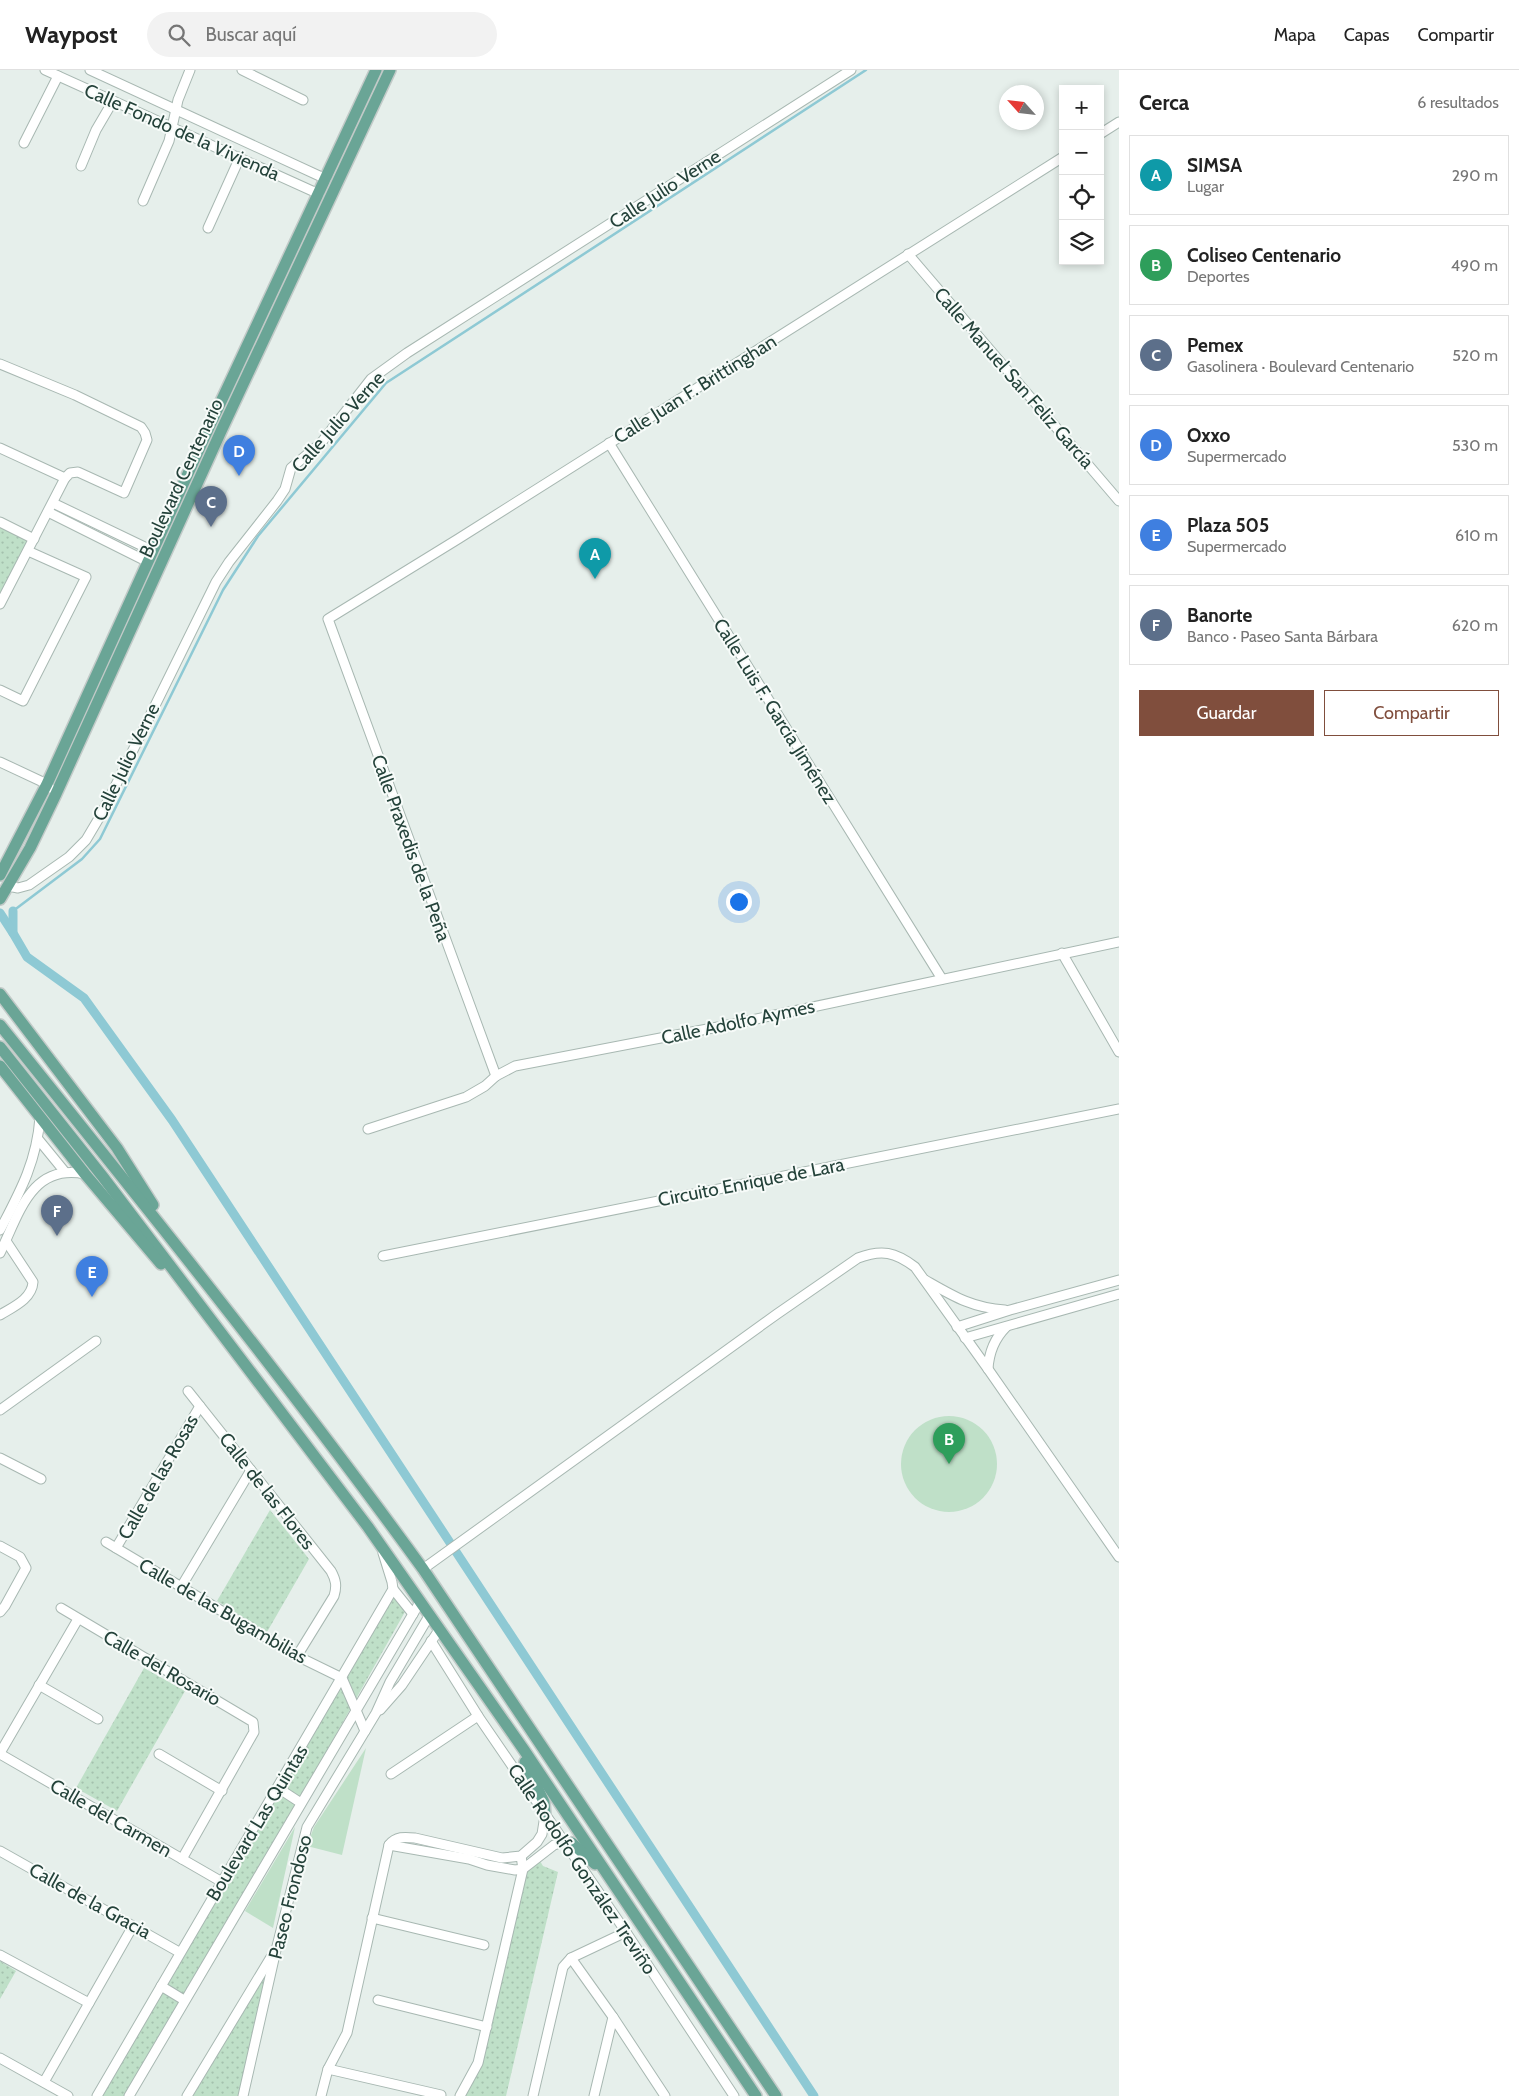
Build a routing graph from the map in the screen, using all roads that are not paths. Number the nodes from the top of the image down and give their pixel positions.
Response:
1 (45, 70) edge
2 (90, 70) edge
3 (190, 70) edge
4 (242, 70) edge
5 (376, 70) edge
6 (390, 70) edge
7 (851, 70) edge
8 (58, 76) junction
9 (303, 100) dead end
10 (113, 101) junction
11 (176, 110) junction
12 (1119, 122) edge
13 (172, 127) junction
14 (1104, 131) edge
15 (24, 143) dead end
16 (240, 157) junction
17 (1059, 160) edge
18 (80, 166) dead end
19 (326, 179) junction
20 (319, 194) junction
21 (143, 201) dead end
22 (208, 228) dead end
23 (311, 241) junction
24 (908, 254) junction
25 (282, 271) junction
26 (294, 277) junction
27 (0, 365) edge
28 (609, 443) junction
29 (0, 448) edge
30 (65, 478) junction
31 (1119, 501) edge
32 (52, 503) junction
33 (48, 512) junction
34 (0, 522) edge
35 (34, 539) junction
36 (28, 550) junction
37 (153, 551) junction
38 (148, 562) junction
39 (0, 604) edge
40 (328, 619) joint
41 (133, 624) junction
42 (107, 652) junction
43 (0, 690) edge
44 (96, 708) junction
45 (0, 762) edge
46 (63, 779) junction
47 (47, 784) junction
48 (55, 796) junction
49 (0, 874) edge
50 (4, 893) edge
51 (1119, 942) edge
52 (1062, 953) junction
53 (942, 979) junction
54 (0, 994) edge
55 (0, 1026) edge
56 (0, 1047) edge
57 (1119, 1052) edge
58 (0, 1066) edge
59 (496, 1076) junction
60 (1119, 1109) edge
61 (40, 1117) junction
62 (368, 1129) dead end
63 (38, 1139) junction
64 (65, 1172) junction
65 (85, 1174) junction
66 (162, 1225) junction
67 (0, 1230) edge
68 (6, 1241) junction
69 (0, 1253) edge
70 (383, 1256) dead end
71 (922, 1278) junction
72 (1119, 1280) edge
73 (1119, 1294) edge
74 (198, 1303) junction
75 (1010, 1310) junction
76 (0, 1315) edge
77 (1008, 1326) junction
78 (957, 1327) junction
79 (965, 1338) junction
80 (96, 1341) dead end
81 (988, 1369) junction
82 (188, 1391) dead end
83 (200, 1406) junction
84 (0, 1410) edge
85 (0, 1458) edge
86 (251, 1470) junction
87 (41, 1479) dead end
88 (106, 1542) dead end
89 (380, 1544) junction
90 (0, 1546) edge
91 (116, 1548) junction
92 (1119, 1557) edge
93 (423, 1570) junction
94 (181, 1587) junction
95 (392, 1589) junction
96 (420, 1602) junction
97 (61, 1608) dead end
98 (0, 1612) edge
99 (413, 1614) junction
100 (430, 1616) junction
101 (78, 1619) junction
102 (439, 1630) junction
103 (431, 1642) junction
104 (409, 1650) junction
105 (298, 1656) junction
106 (421, 1656) junction
107 (398, 1668) junction
108 (410, 1674) junction
109 (342, 1678) junction
110 (40, 1685) junction
111 (356, 1711) junction
112 (376, 1713) junction
113 (478, 1716) junction
114 (98, 1719) dead end
115 (365, 1731) junction
116 (524, 1750) junction
117 (0, 1753) edge
118 (159, 1754) dead end
119 (391, 1774) dead end
120 (278, 1788) junction
121 (222, 1791) junction
122 (301, 1804) junction
123 (545, 1815) junction
124 (563, 1842) junction
125 (389, 1844) junction
126 (0, 1851) edge
127 (521, 1856) junction
128 (182, 1859) junction
129 (602, 1868) junction
130 (523, 1869) junction
131 (222, 1882) junction
132 (372, 1918) junction
133 (133, 1926) junction
134 (626, 1932) junction
135 (484, 1944) dead end
136 (276, 1950) junction
137 (180, 1952) junction
138 (0, 1954) edge
139 (570, 1958) junction
140 (161, 1986) junction
141 (184, 2000) junction
142 (378, 2000) dead end
143 (88, 2004) junction
144 (613, 2017) junction
145 (488, 2027) junction
146 (0, 2058) edge
147 (328, 2069) junction
148 (44, 2082) junction
149 (658, 2085) junction
150 (441, 2094) dead end
151 (68, 2096) edge
152 (97, 2096) edge
153 (128, 2096) edge
154 (187, 2096) edge
155 (243, 2096) edge
156 (321, 2096) edge
157 (460, 2096) edge
158 (532, 2096) edge
159 (594, 2096) edge
160 (656, 2096) edge
161 (665, 2096) edge
162 (734, 2096) edge
163 (756, 2096) edge
164 (776, 2096) edge

1 - 8 street, Calle Fondo de la Vivienda
2 - 11 street, Calle Fondo de la Vivienda
3 - 11 street
4 - 9 street
5 - 19 main road, Boulevard Centenario
6 - 23 main road, Boulevard Centenario
7 - 50 street, Calle Julio Verne
8 - 10 street, Calle Fondo de la Vivienda
8 - 15 street
10 - 13 street, Calle Fondo de la Vivienda
10 - 18 street
11 - 13 street
11 - 19 street, Calle Fondo de la Vivienda
12 - 14 street
13 - 16 street, Calle Fondo de la Vivienda
13 - 21 street
16 - 20 street, Calle Fondo de la Vivienda
16 - 22 street
17 - 24 street, Calle Juan F. Brittinghan
19 - 20 main road, Boulevard Centenario
19 - 23 main road
20 - 25 main road, Boulevard Centenario
23 - 26 main road, Boulevard Centenario
24 - 28 street, Calle Juan F. Brittinghan
24 - 31 street, Calle Manuel San Feliz García
25 - 26 main road
25 - 37 main road, Boulevard Centenario
26 - 41 main road, Boulevard Centenario
27 - 30 street
28 - 40 street, Calle Juan F. Brittinghan
28 - 53 street, Calle Luis F. García Jiménez
29 - 30 street
30 - 32 street
32 - 33 street
32 - 37 street
33 - 35 street
33 - 38 street
34 - 35 street
35 - 36 street
36 - 39 street
36 - 43 street
37 - 38 main road, Boulevard Centenario
37 - 41 main road
38 - 42 main road, Boulevard Centenario
40 - 59 street, Calle Praxedis de la Peña
41 - 44 main road, Boulevard Centenario
42 - 44 main road
42 - 47 main road, Boulevard Centenario
44 - 46 main road, Boulevard Centenario
45 - 47 street
46 - 47 street
46 - 48 main road, Boulevard Centenario
47 - 48 street
47 - 49 main road, Boulevard Centenario
48 - 50 main road, Boulevard Centenario
51 - 52 street, Calle Adolfo Aymes
52 - 53 street, Calle Adolfo Aymes
52 - 57 street
53 - 59 street, Calle Adolfo Aymes
54 - 66 main road
55 - 66 main road
56 - 74 main road
58 - 61 main road
59 - 62 street, Calle Adolfo Aymes
60 - 70 street, Circuito Enrique de Lara
61 - 63 street
61 - 65 main road
63 - 64 street
63 - 67 street
64 - 65 street
64 - 68 street
65 - 74 main road
66 - 93 main road
68 - 69 street
68 - 76 street
71 - 75 street
71 - 78 street
71 - 93 street
72 - 75 street
73 - 77 street
74 - 89 main road
75 - 78 street
77 - 79 street
77 - 81 street
78 - 79 street
79 - 81 street
80 - 84 street
81 - 92 street
82 - 83 street, Calle de las Flores
83 - 86 street, Calle de las Flores
83 - 91 street, Calle de las Rosas
85 - 87 street
86 - 94 street
86 - 105 street, Calle de las Flores
88 - 91 street, Calle de las Bugambilias
89 - 95 street
89 - 96 main road
90 - 98 street
91 - 94 street, Calle de las Bugambilias
93 - 164 main road
94 - 105 street, Calle de las Bugambilias
95 - 99 street
95 - 109 street, Boulevard Las Quintas
96 - 99 street, Boulevard Las Quintas
96 - 100 main road
97 - 101 street, Calle del Rosario
99 - 111 street, Boulevard Las Quintas
100 - 102 main road
100 - 104 street, Paseo Frondoso
101 - 110 street
101 - 121 street, Calle del Rosario
102 - 103 street, Paseo Frondoso
102 - 116 main road
103 - 106 street, Paseo Frondoso
103 - 113 street, Calle Rodolfo González Treviño
104 - 106 street
104 - 107 street, Paseo Frondoso
105 - 109 street, Calle de las Bugambilias
106 - 108 street, Paseo Frondoso
107 - 108 street
107 - 112 street, Paseo Frondoso
108 - 112 street, Paseo Frondoso
109 - 111 street
109 - 120 street, Boulevard Las Quintas
110 - 114 street
110 - 117 street
111 - 115 street
111 - 122 street, Boulevard Las Quintas
112 - 115 street, Paseo Frondoso
113 - 119 street
113 - 123 street, Calle Rodolfo González Treviño
115 - 136 street, Paseo Frondoso
116 - 123 main road
116 - 129 main road
117 - 128 street, Calle del Carmen
118 - 121 street
120 - 122 street
120 - 131 street, Boulevard Las Quintas
121 - 128 street
122 - 141 street, Boulevard Las Quintas
123 - 124 street, Calle Rodolfo González Treviño
123 - 127 street
124 - 129 main road
124 - 130 street
124 - 134 street, Calle Rodolfo González Treviño
125 - 127 street
125 - 130 street
125 - 132 street
126 - 133 street, Calle de la Gracia
127 - 130 street
128 - 131 street, Calle del Carmen
129 - 163 main road
130 - 145 street
131 - 137 street, Boulevard Las Quintas
132 - 135 street
132 - 147 street
133 - 137 street, Calle de la Gracia
133 - 143 street
134 - 139 street
134 - 162 street, Calle Rodolfo González Treviño
136 - 154 street
136 - 155 street, Paseo Frondoso
137 - 140 street, Boulevard Las Quintas
138 - 143 street
139 - 144 street
139 - 158 street
140 - 141 street
140 - 152 street, Boulevard Las Quintas
141 - 153 street, Boulevard Las Quintas
142 - 145 street
143 - 148 street
144 - 149 street
144 - 159 street
145 - 157 street
146 - 148 street
147 - 150 street
147 - 156 street
148 - 151 street
149 - 160 street
149 - 161 street

